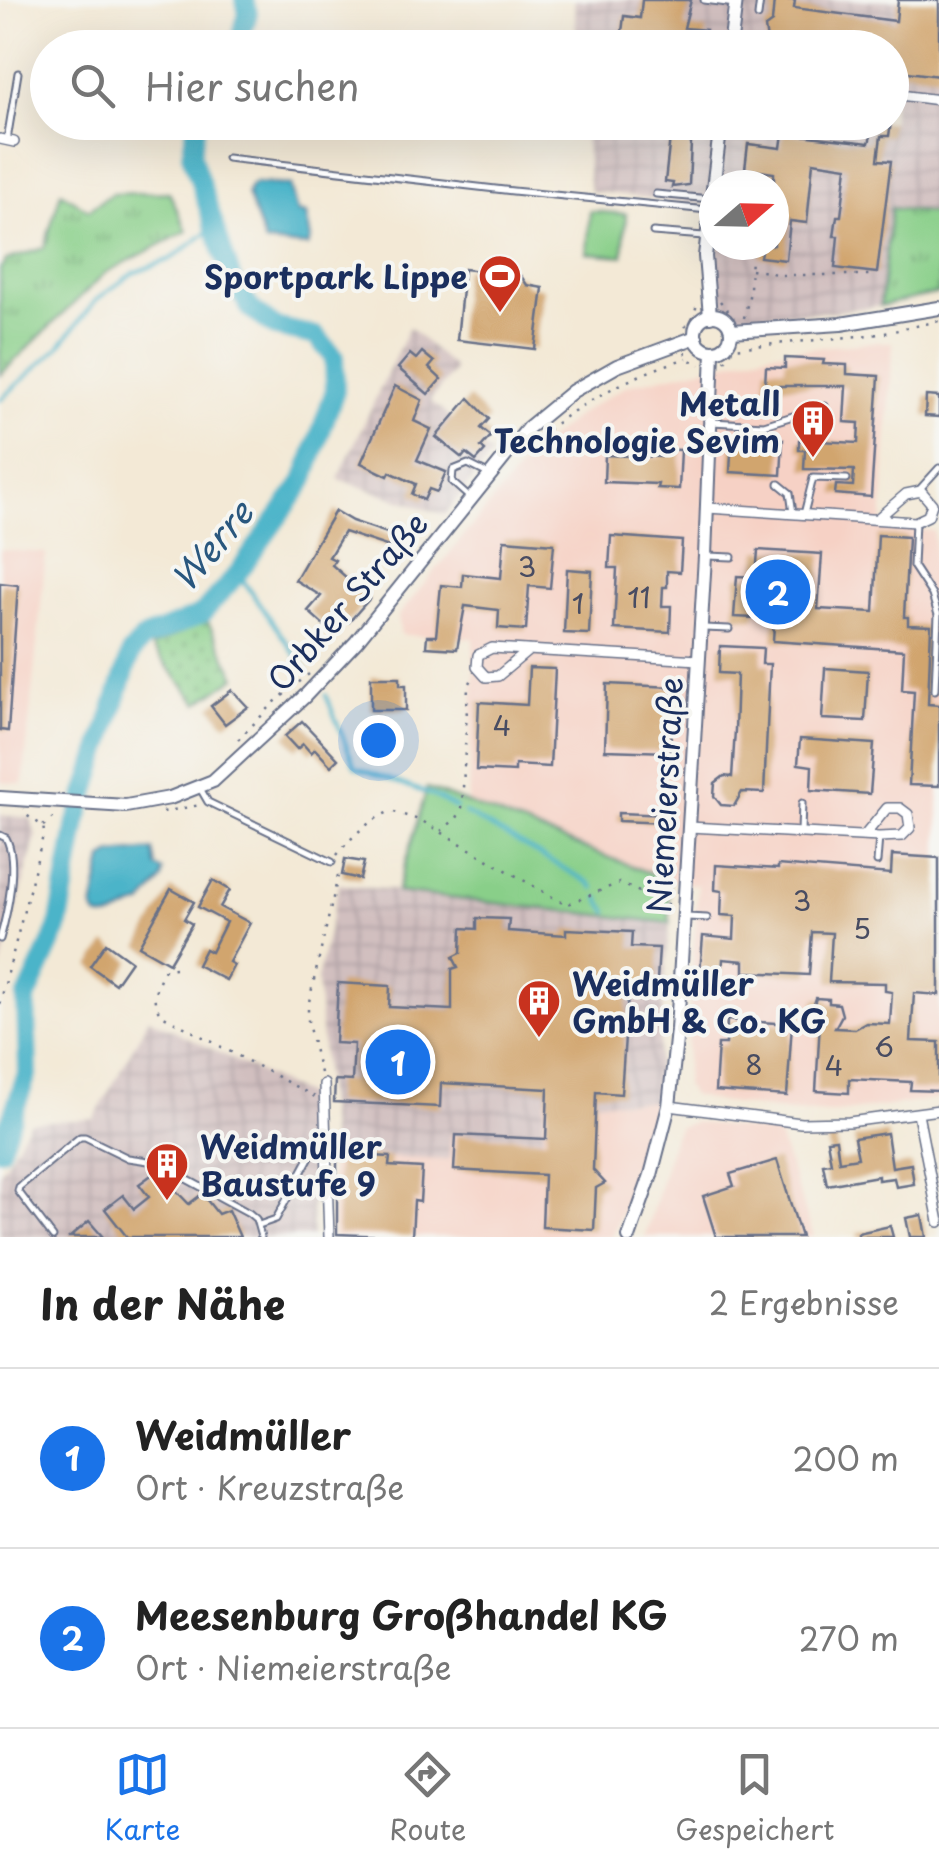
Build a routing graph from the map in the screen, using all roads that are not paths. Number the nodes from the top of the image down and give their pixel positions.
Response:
1 (704, 0) edge
2 (760, 0) edge
3 (736, 2) edge
4 (758, 16) dead end
5 (732, 30) edge
6 (18, 72) dead end
7 (909, 96) edge
8 (939, 100) edge
9 (7, 140) edge
10 (719, 140) edge
11 (226, 158) dead end
12 (716, 170) edge
13 (656, 194) dead end
14 (699, 201) edge
15 (699, 202) edge
16 (653, 232) dead end
17 (699, 236) edge
18 (708, 260) edge
19 (709, 308) junction
20 (939, 308) edge
21 (737, 330) junction
22 (689, 340) junction
23 (713, 358) junction
24 (825, 406) dead end
25 (712, 422) junction
26 (939, 468) edge
27 (488, 474) junction
28 (847, 479) dead end
29 (780, 484) dead end
30 (918, 491) junction
31 (470, 498) junction
32 (708, 508) junction
33 (799, 513) junction
34 (877, 519) junction
35 (914, 522) junction
36 (705, 556) junction
37 (732, 558) dead end
38 (702, 628) junction
39 (729, 629) dead end
40 (528, 650) junction
41 (700, 660) junction
42 (935, 690) dead end
43 (199, 787) junction
44 (0, 798) edge
45 (802, 803) dead end
46 (688, 827) junction
47 (800, 831) junction
48 (0, 835) edge
49 (864, 835) junction
50 (880, 836) junction
51 (332, 862) road end
52 (877, 862) dead end
53 (684, 912) junction
54 (707, 918) dead end
55 (0, 938) edge
56 (324, 1084) road end
57 (669, 1106) junction
58 (939, 1110) edge
59 (918, 1114) junction
60 (326, 1145) junction
61 (939, 1222) edge
62 (259, 1225) junction
63 (53, 1237) edge
64 (261, 1237) edge
65 (329, 1237) edge
66 (628, 1237) edge

1 - 3 lane
2 - 4 lane
3 - 5 street
6 - 9 lane
7 - 8 street
10 - 12 street
11 - 15 lane
13 - 14 lane
16 - 17 lane
18 - 19 street
19 - 21 street
19 - 22 street
20 - 21 street
21 - 23 street
22 - 23 street
22 - 27 street, Orbker Straße
23 - 25 street, Niemeierstraße
24 - 25 lane
25 - 32 street, Niemeierstraße
26 - 30 lane
27 - 31 street, Orbker Straße
27 - 31 lane
28 - 33 lane
29 - 33 lane
30 - 34 street
30 - 35 street
31 - 43 street, Orbker Straße
32 - 33 street
32 - 36 street, Niemeierstraße
33 - 34 street
34 - 35 street
35 - 42 lane
36 - 37 lane
36 - 38 street, Niemeierstraße
38 - 39 lane
38 - 41 street, Niemeierstraße
40 - 40 street
40 - 41 street
41 - 46 street, Niemeierstraße
43 - 44 street, Orbker Straße
43 - 51 lane
45 - 47 lane
46 - 47 street
46 - 53 street, Niemeierstraße
47 - 49 street
48 - 55 lane
49 - 50 street
49 - 50 street
50 - 52 lane
53 - 54 lane
53 - 57 street, Niemeierstraße
56 - 60 street
57 - 59 street
57 - 66 street, Niemeierstraße
58 - 59 street
59 - 61 street
60 - 62 lane
60 - 65 street
62 - 63 lane
62 - 64 lane

